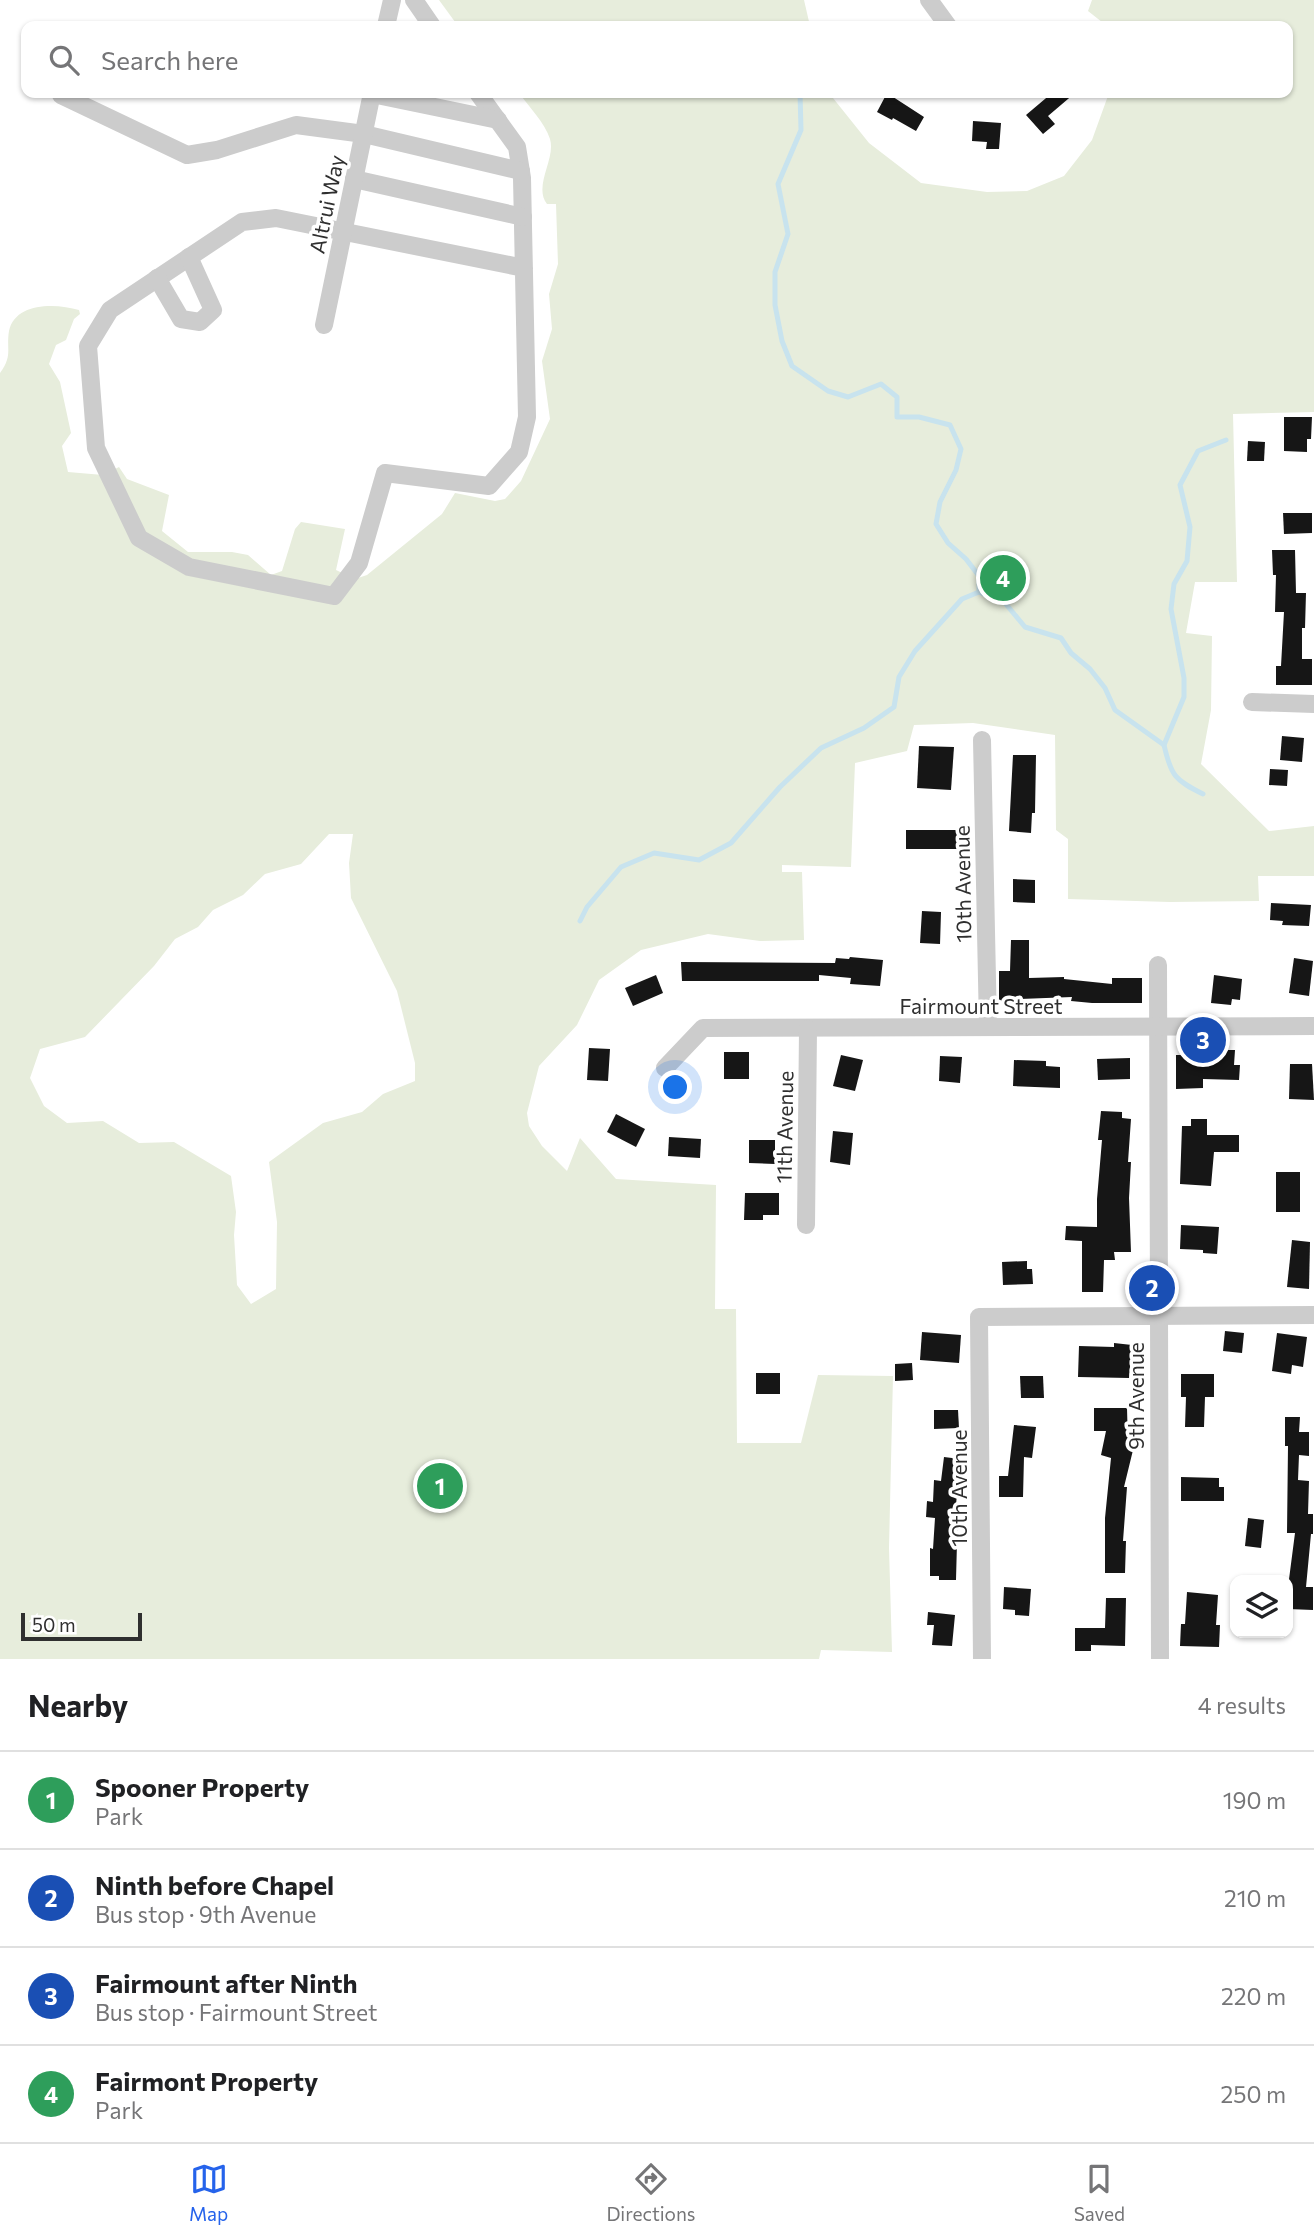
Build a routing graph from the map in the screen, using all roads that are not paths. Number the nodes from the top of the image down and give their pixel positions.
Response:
1 (392, 0) edge
2 (414, 0) edge
3 (929, 0) edge
4 (387, 21) edge
5 (429, 21) edge
6 (944, 21) edge
7 (67, 98) edge
8 (371, 98) edge
9 (391, 98) edge
10 (482, 98) edge
11 (498, 120) junction
12 (364, 134) junction
13 (521, 171) junction
14 (354, 179) junction
15 (523, 217) junction
16 (344, 230) junction
17 (189, 257) junction
18 (524, 268) junction
19 (157, 278) junction
20 (324, 325) dead end
21 (1252, 702) dead end
22 (1314, 704) edge
23 (982, 740) dead end
24 (1158, 965) dead end
25 (1314, 1026) edge
26 (988, 1027) junction
27 (808, 1028) junction
28 (1159, 1028) junction
29 (665, 1068) dead end
30 (806, 1226) dead end
31 (1314, 1314) edge
32 (1158, 1315) junction
33 (982, 1659) edge
34 (1160, 1659) edge

1 - 4 street
2 - 5 street
3 - 6 street
7 - 12 street
8 - 12 street, Altrui Way
9 - 11 street
10 - 11 street
11 - 13 street
12 - 13 street
12 - 14 street, Altrui Way
13 - 15 street
14 - 15 street
14 - 16 street, Altrui Way
15 - 18 street
16 - 17 street
16 - 18 street
16 - 20 street, Altrui Way
17 - 19 street
17 - 19 street
18 - 19 street
21 - 22 street
23 - 26 street, 10th Avenue
24 - 28 street, 9th Avenue
25 - 28 street, Fairmount Street
26 - 27 street, Fairmount Street
26 - 28 street, Fairmount Street
27 - 29 street, Fairmount Street
27 - 30 street, 11th Avenue
28 - 32 street, 9th Avenue
31 - 32 street
32 - 33 street, 10th Avenue
32 - 34 street, 9th Avenue

